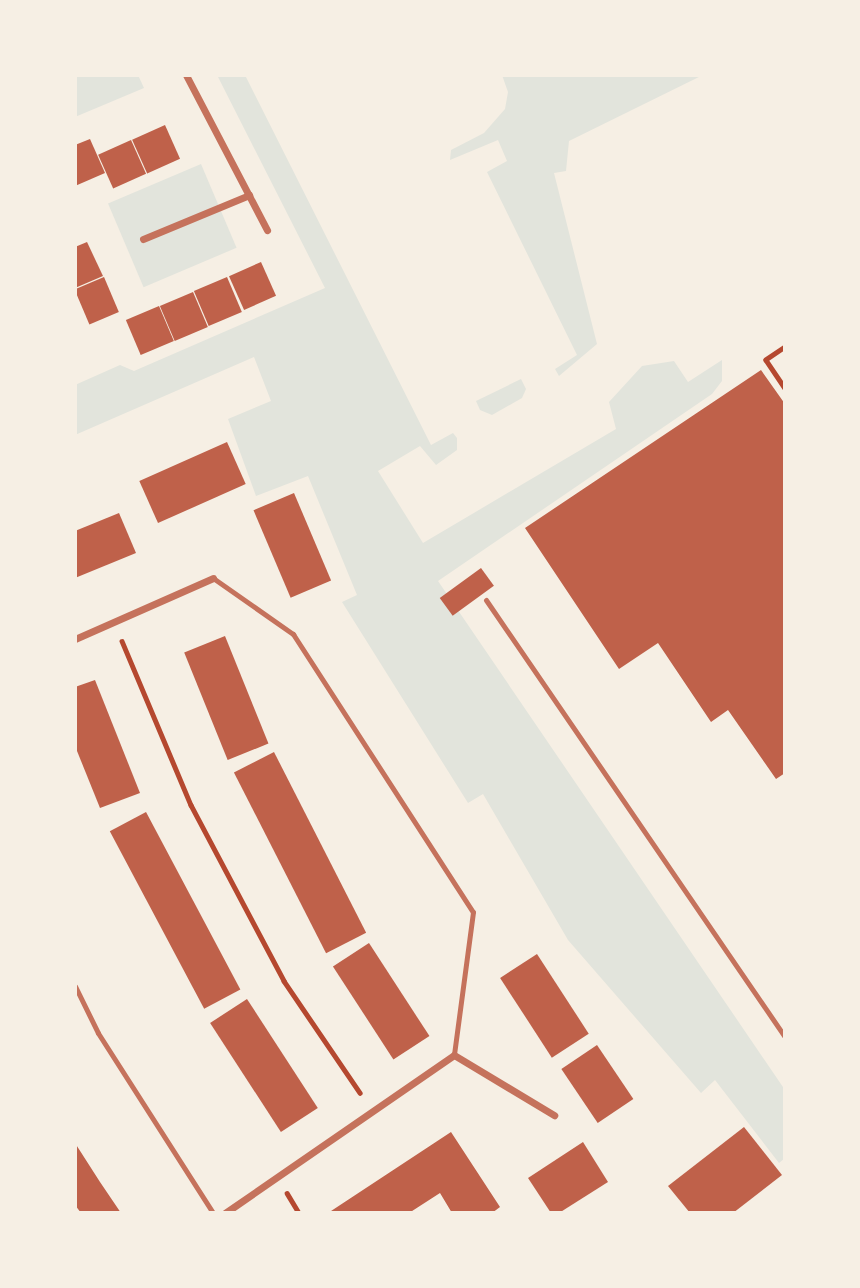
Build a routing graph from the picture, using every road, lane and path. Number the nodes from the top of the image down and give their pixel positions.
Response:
1 (186, 75) edge
2 (249, 195) junction
3 (267, 230) dead end
4 (143, 239) dead end
5 (785, 347) edge
6 (785, 388) edge
7 (213, 578) joint
8 (486, 600) dead end
9 (115, 624) junction
10 (75, 639) edge
11 (75, 986) edge
12 (785, 1037) edge
13 (454, 1055) junction
14 (375, 1114) junction
15 (554, 1115) dead end
16 (213, 1213) edge
17 (225, 1213) edge

1 - 2 street
2 - 3 street
2 - 4 street
5 - 6 path
7 - 9 street
7 - 13 lane
8 - 12 lane
9 - 10 street
9 - 14 path
11 - 16 lane
13 - 14 street
13 - 15 street
14 - 17 street

